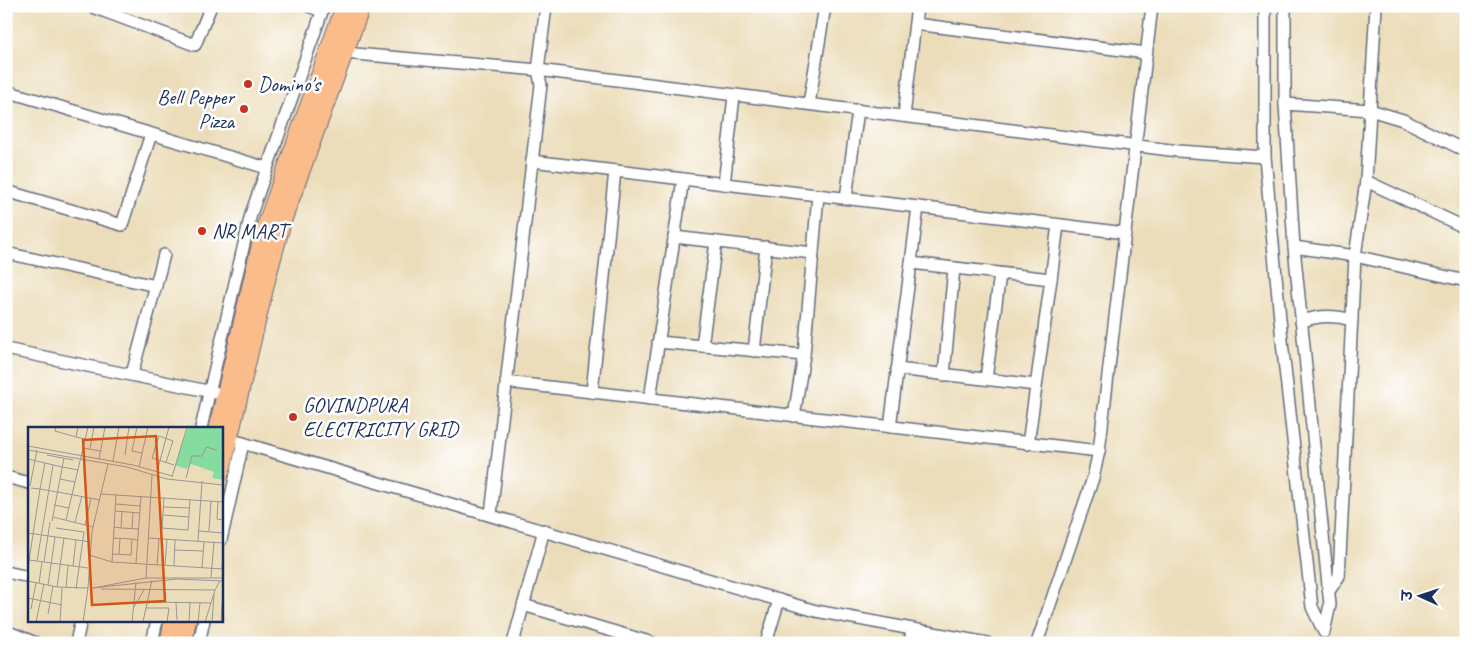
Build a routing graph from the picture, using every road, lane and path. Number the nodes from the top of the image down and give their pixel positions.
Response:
1 (90, 6) edge
2 (211, 6) edge
3 (308, 6) edge
4 (345, 6) edge
5 (361, 6) edge
6 (546, 6) edge
7 (825, 6) edge
8 (917, 6) edge
9 (1152, 6) edge
10 (1265, 6) edge
11 (1285, 6) edge
12 (1376, 6) edge
13 (323, 9) edge
14 (915, 24) junction
15 (344, 52) junction
16 (1146, 53) junction
17 (538, 70) junction
18 (6, 91) edge
19 (734, 96) junction
20 (809, 104) junction
21 (1285, 104) junction
22 (858, 110) junction
23 (1370, 110) junction
24 (904, 116) junction
25 (1265, 124) junction
26 (1287, 124) junction
27 (151, 134) junction
28 (1135, 145) junction
29 (1466, 151) edge
30 (1265, 157) junction
31 (532, 161) junction
32 (267, 168) junction
33 (615, 171) junction
34 (683, 179) junction
35 (1366, 181) junction
36 (724, 184) junction
37 (6, 191) edge
38 (818, 195) junction
39 (846, 198) junction
40 (918, 207) junction
41 (1058, 225) junction
42 (1466, 228) edge
43 (1125, 234) junction
44 (674, 238) junction
45 (716, 242) junction
46 (1294, 247) junction
47 (766, 248) junction
48 (6, 253) edge
49 (813, 253) junction
50 (164, 256) dead end
51 (1355, 256) junction
52 (911, 263) junction
53 (954, 268) junction
54 (1000, 274) junction
55 (1051, 279) junction
56 (1466, 281) edge
57 (156, 286) junction
58 (1352, 320) junction
59 (1301, 322) junction
60 (658, 342) junction
61 (702, 346) junction
62 (6, 349) edge
63 (754, 350) junction
64 (804, 355) junction
65 (897, 369) junction
66 (132, 374) junction
67 (944, 375) junction
68 (986, 380) junction
69 (506, 382) junction
70 (1036, 385) junction
71 (592, 392) junction
72 (218, 393) junction
73 (650, 399) junction
74 (794, 416) junction
75 (201, 427) edge
76 (890, 428) junction
77 (228, 437) edge
78 (1028, 444) junction
79 (1099, 451) junction
80 (222, 465) edge
81 (6, 478) edge
82 (28, 483) edge
83 (490, 514) junction
84 (222, 525) edge
85 (544, 530) junction
86 (6, 572) edge
87 (28, 576) edge
88 (1329, 591) junction
89 (779, 600) junction
90 (523, 605) junction
91 (81, 622) edge
92 (157, 622) edge
93 (173, 622) edge
94 (187, 622) edge
95 (204, 622) edge
96 (912, 629) junction
97 (6, 631) edge
98 (1325, 637) edge
99 (36, 643) edge
100 (76, 643) edge
101 (152, 643) edge
102 (168, 643) edge
103 (182, 643) edge
104 (199, 643) edge
105 (513, 643) edge
106 (653, 643) edge
107 (766, 643) edge
108 (910, 643) edge
109 (987, 643) edge
110 (1037, 643) edge

1 - 2 street
3 - 13 street
4 - 72 main road
5 - 15 main road
6 - 17 street
7 - 20 street
8 - 14 street
9 - 16 street
10 - 25 street
11 - 21 street
12 - 23 street
13 - 32 street
14 - 16 street
14 - 24 street
15 - 17 street
15 - 77 main road
16 - 28 street
17 - 19 street
17 - 31 street
18 - 27 street
19 - 20 street
19 - 36 street
20 - 22 street
21 - 23 street
21 - 26 street
22 - 24 street
22 - 39 street
23 - 29 street
23 - 35 street
24 - 28 street
25 - 26 street
25 - 30 street
26 - 46 street
27 - 32 street
27 - 37 street
28 - 30 street
28 - 43 street
30 - 98 street
31 - 33 street
31 - 69 street
32 - 72 street
33 - 34 street
33 - 71 street
34 - 36 street
34 - 44 street
35 - 42 street
35 - 51 street
36 - 38 street
38 - 39 street
38 - 49 street
39 - 40 street
40 - 41 street
40 - 52 street
41 - 43 street
41 - 55 street
43 - 79 street
44 - 45 street
44 - 60 street
45 - 47 street
45 - 61 street
46 - 51 street
46 - 59 street
47 - 49 street
47 - 63 street
48 - 57 street
49 - 64 street
50 - 57 street
51 - 56 street
51 - 58 street
52 - 53 street
52 - 65 street
53 - 54 street
53 - 67 street
54 - 55 street
54 - 68 street
55 - 70 street
57 - 66 street
58 - 59 street
58 - 88 street
59 - 88 street
60 - 61 street
60 - 73 street
61 - 63 street
62 - 66 street
63 - 64 street
64 - 74 street
65 - 67 street
65 - 76 street
66 - 72 street
67 - 68 street
68 - 70 street
69 - 71 street
69 - 83 street
70 - 78 street
71 - 73 street
72 - 75 street
72 - 77 main road
73 - 74 street
74 - 76 street
76 - 78 street
77 - 80 main road
77 - 83 street
77 - 84 street
78 - 79 street
79 - 110 street
81 - 82 street
83 - 85 street
85 - 89 street
85 - 90 street
86 - 87 street
88 - 98 street
89 - 96 street
89 - 107 street
90 - 105 street
90 - 106 street
91 - 100 street
92 - 101 street
93 - 102 main road
94 - 103 main road
95 - 104 street
96 - 108 street
96 - 109 street
97 - 99 street

